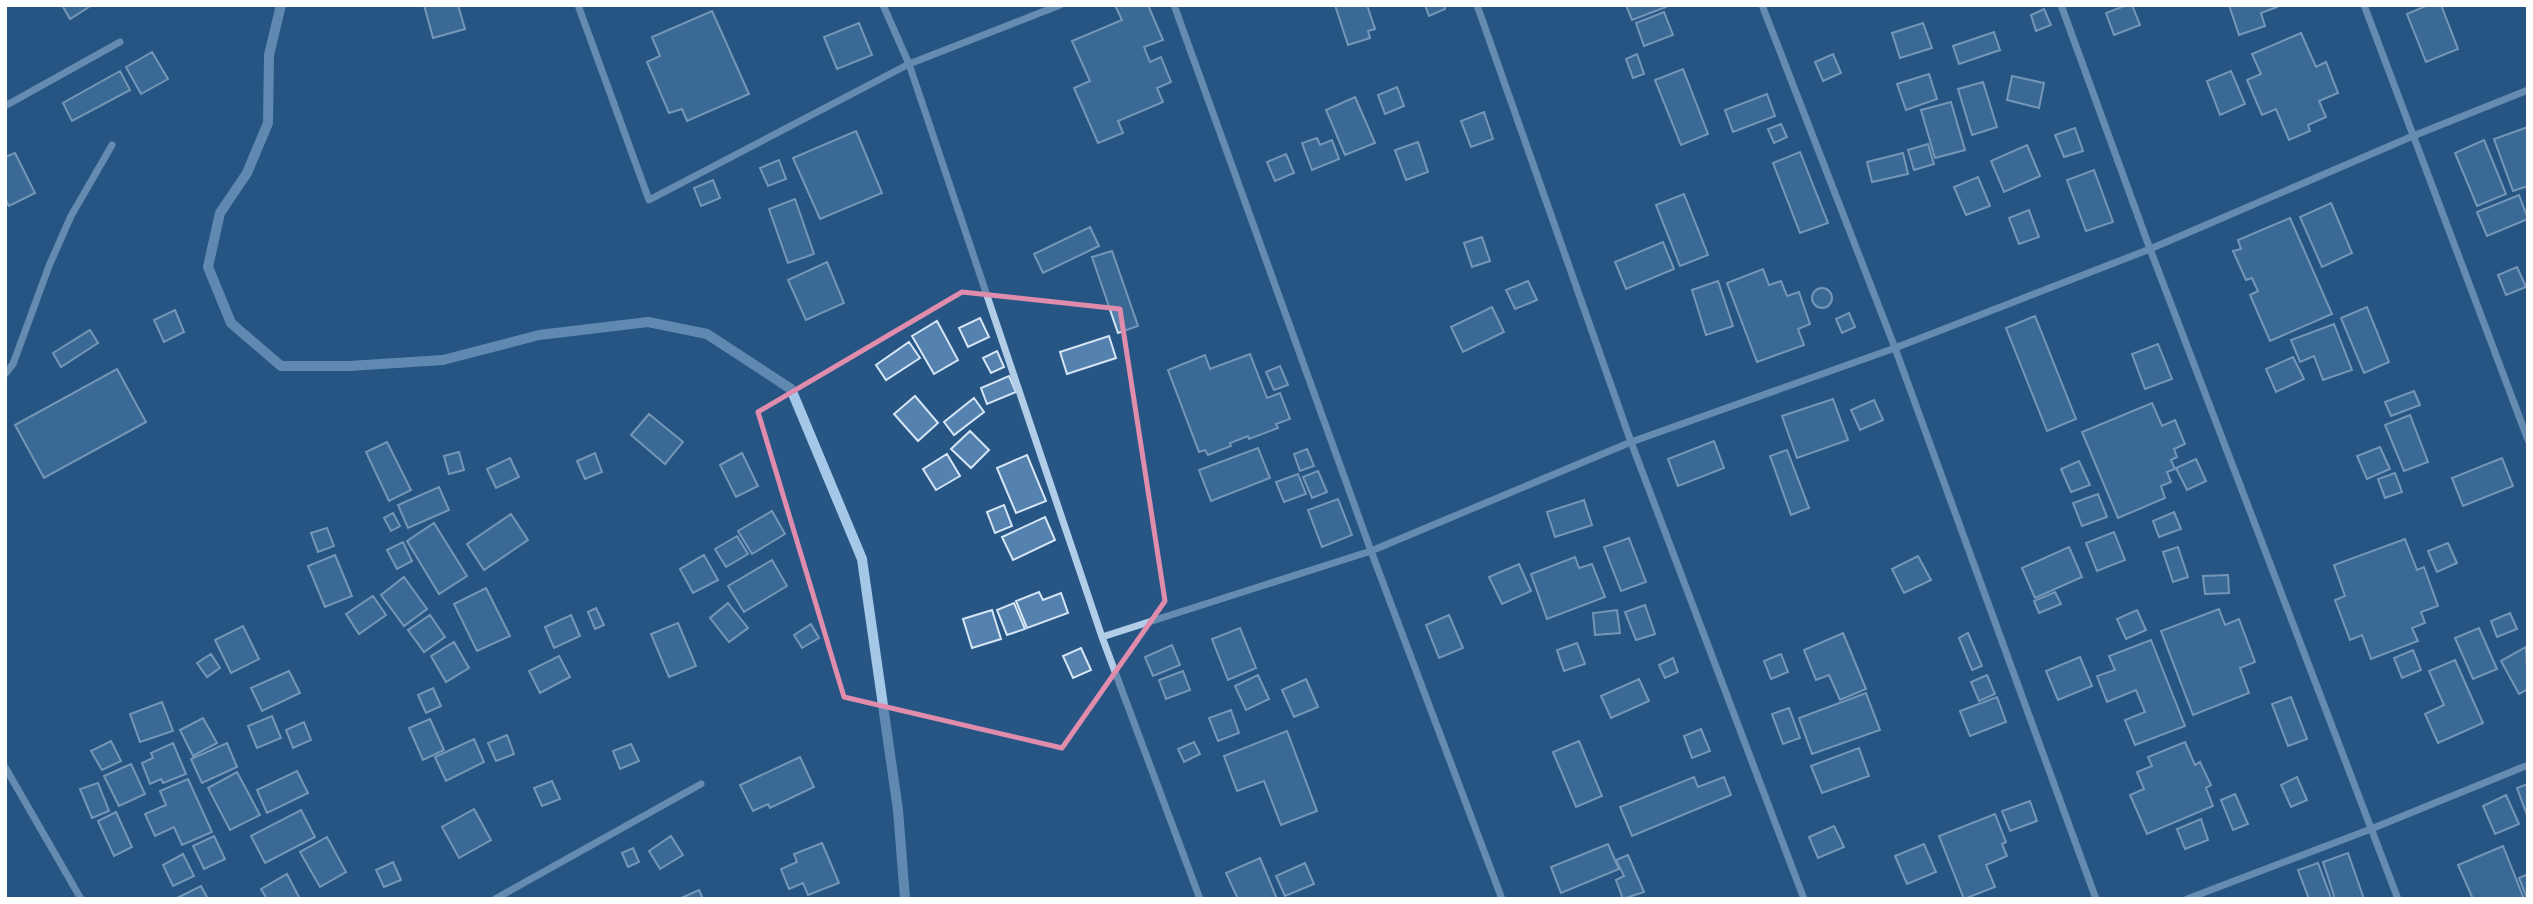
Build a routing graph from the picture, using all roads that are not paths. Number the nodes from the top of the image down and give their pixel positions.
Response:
1 (578, 5) edge
2 (883, 5) edge
3 (1060, 5) edge
4 (1174, 5) edge
5 (1477, 5) edge
6 (1762, 5) edge
7 (2061, 5) edge
8 (2364, 5) edge
9 (120, 42) dead end
10 (909, 64) junction
11 (2528, 90) edge
12 (5, 106) edge
13 (2413, 136) junction
14 (112, 145) dead end
15 (2150, 249) junction
16 (1895, 348) junction
17 (5, 374) edge
18 (2528, 440) edge
19 (1631, 442) junction
20 (1371, 551) junction
21 (1102, 637) junction
22 (2528, 765) edge
23 (5, 767) edge
24 (701, 784) dead end
25 (2371, 829) junction
26 (81, 899) edge
27 (495, 899) edge
28 (1200, 899) edge
29 (1502, 899) edge
30 (1804, 899) edge
31 (2096, 899) edge
32 (2187, 899) edge
33 (2398, 899) edge

1 - 10 street
2 - 10 street
3 - 10 street
4 - 20 street
5 - 19 street
6 - 16 street
7 - 15 street
8 - 13 street
9 - 12 street
10 - 21 street
11 - 13 street
13 - 15 street
13 - 18 street
14 - 17 street
15 - 16 street
15 - 25 street
16 - 19 street
16 - 31 street
19 - 20 street
19 - 30 street
20 - 21 street
20 - 29 street
21 - 28 street
22 - 25 street
23 - 26 street
24 - 27 street
25 - 32 street
25 - 33 street

